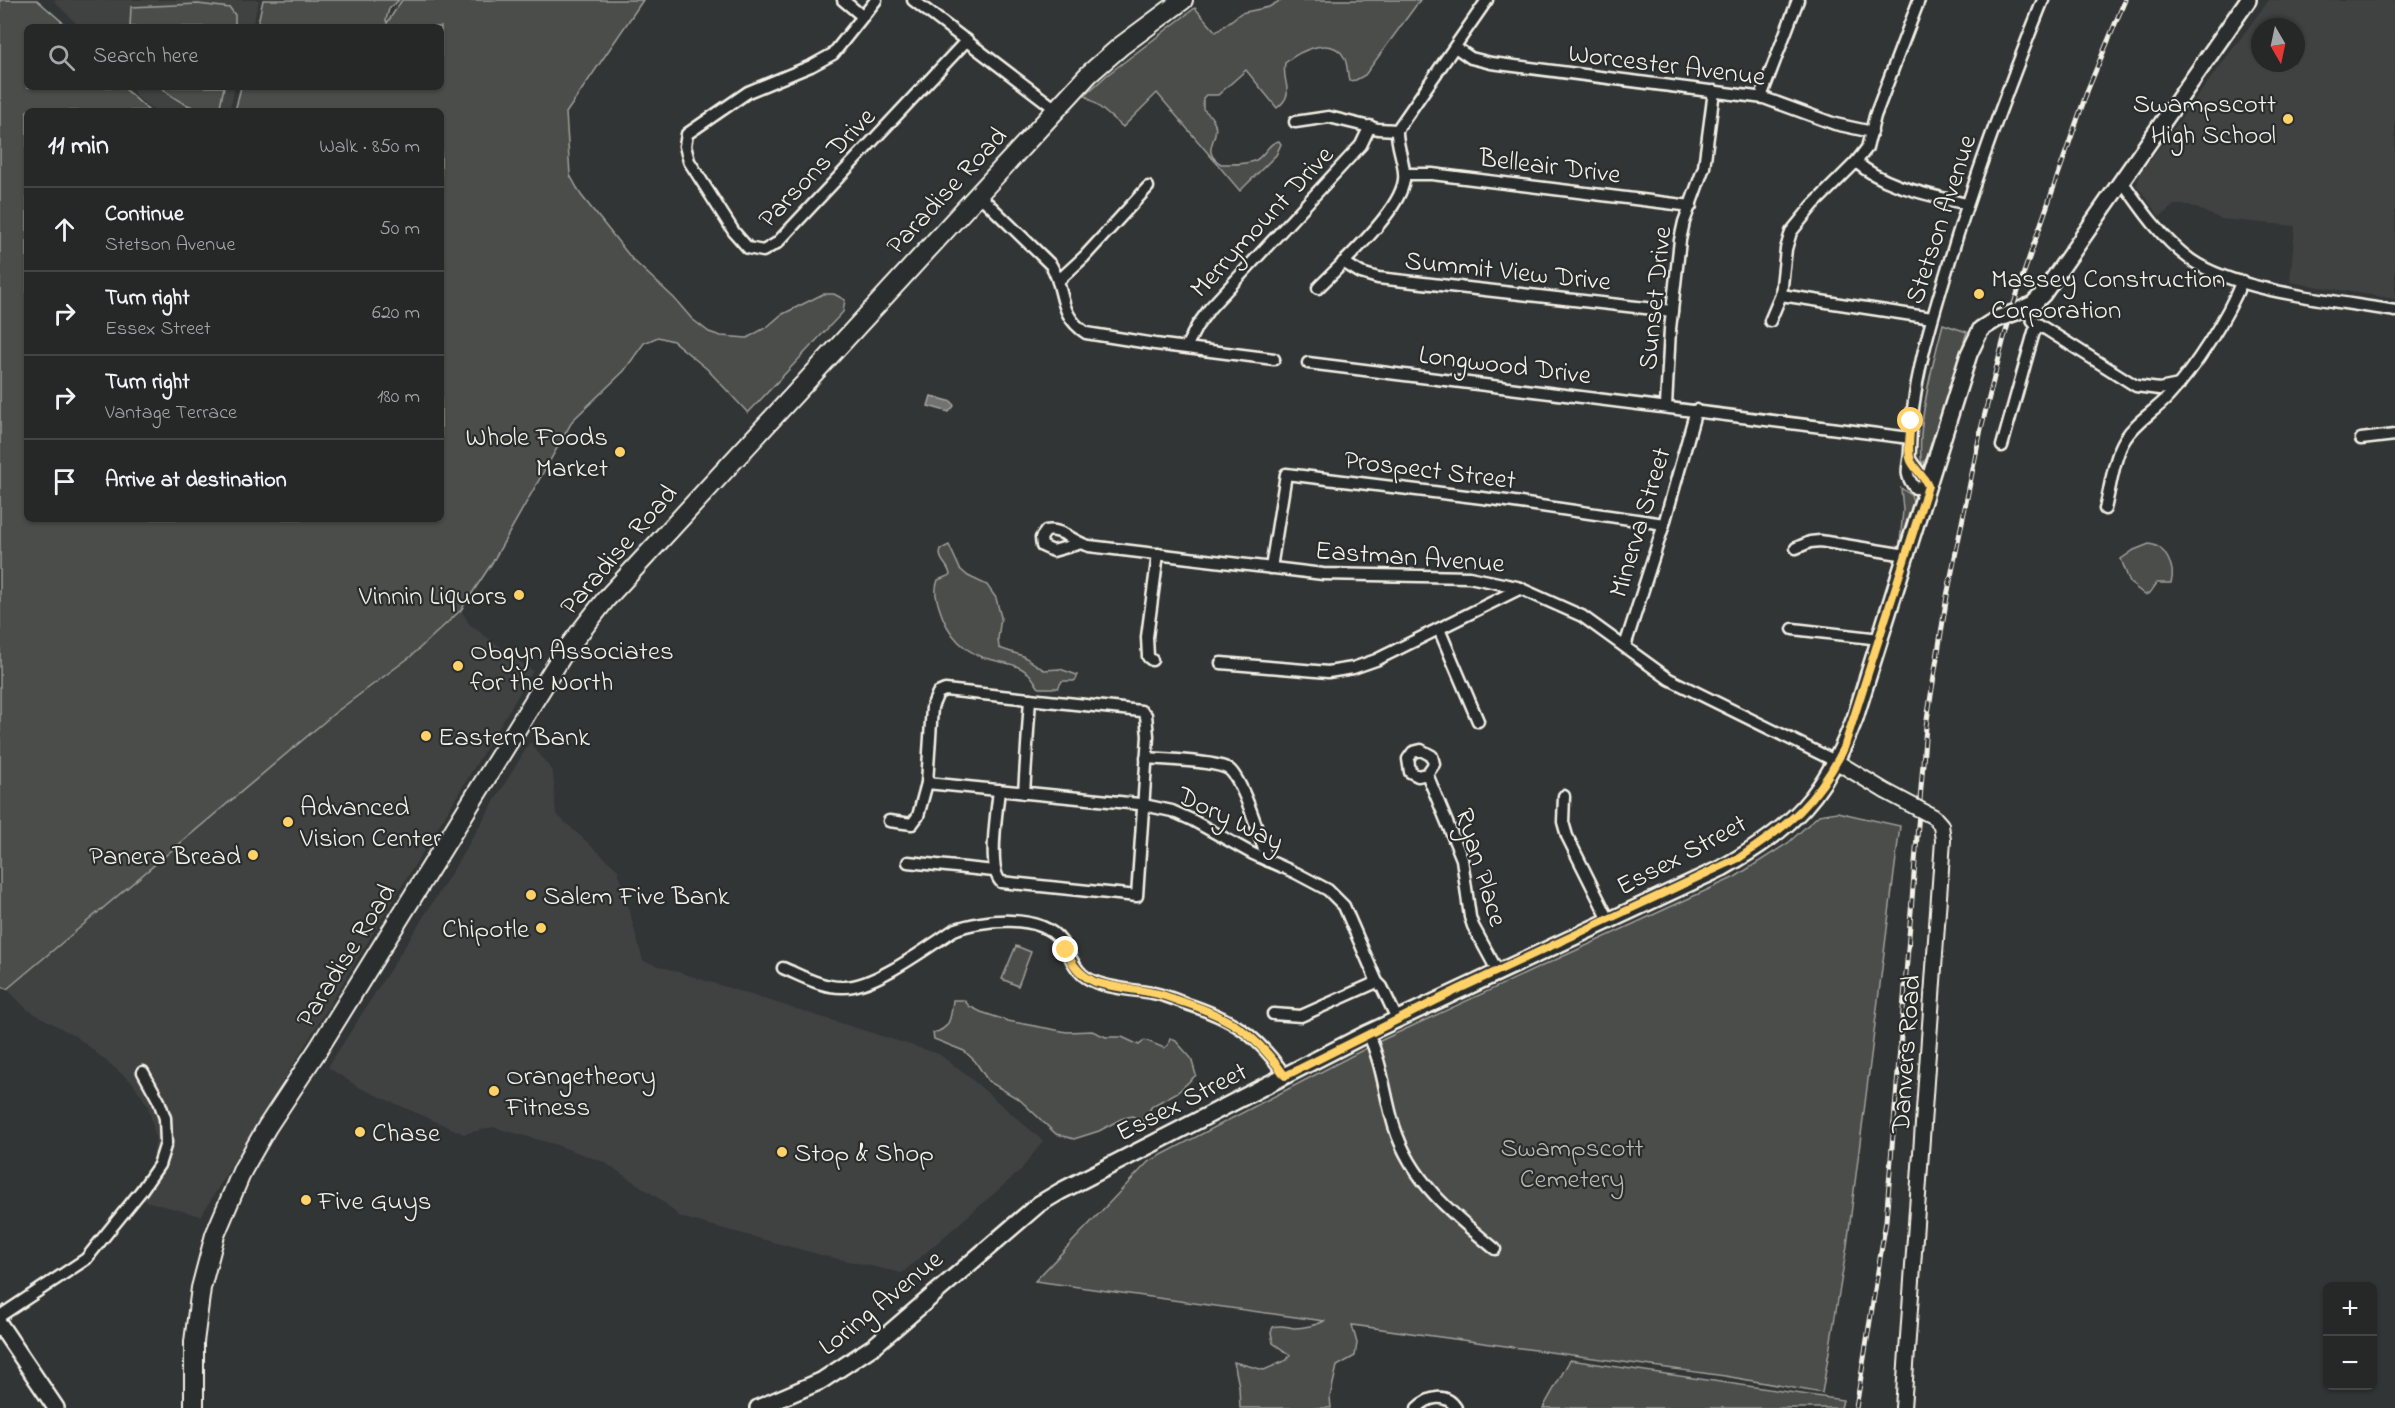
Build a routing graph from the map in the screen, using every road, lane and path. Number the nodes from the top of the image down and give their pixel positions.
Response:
1 (843, 0) edge
2 (876, 0) edge
3 (913, 0) edge
4 (1183, 0) edge
5 (1487, 0) edge
6 (1798, 0) edge
7 (1919, 0) edge
8 (2043, 0) edge
9 (2248, 0) edge
10 (862, 16) junction
11 (967, 40) junction
12 (1455, 47) junction
13 (1713, 91) junction
14 (1761, 97) junction
15 (1057, 110) junction
16 (1294, 122) dead end
17 (1370, 126) junction
18 (1397, 130) junction
19 (1872, 132) junction
20 (1856, 162) junction
21 (1405, 174) junction
22 (2122, 181) junction
23 (1148, 187) dead end
24 (979, 195) junction
25 (1966, 204) junction
26 (1690, 206) junction
27 (1343, 262) junction
28 (1058, 281) junction
29 (2242, 281) junction
30 (1318, 288) dead end
31 (1781, 295) junction
32 (2021, 310) junction
33 (1672, 311) junction
34 (2395, 311) edge
35 (1932, 318) junction
36 (1770, 321) dead end
37 (2039, 325) junction
38 (1186, 347) junction
39 (1274, 358) dead end
40 (1308, 363) dead end
41 (2179, 385) junction
42 (1666, 406) junction
43 (1696, 410) junction
44 (2395, 435) edge
45 (1910, 438) junction
46 (2361, 439) dead end
47 (2002, 446) dead end
48 (1928, 486) junction
49 (2105, 510) dead end
50 (1664, 524) junction
51 (1078, 544) dead end
52 (1796, 548) dead end
53 (1158, 554) junction
54 (1906, 555) junction
55 (1271, 568) junction
56 (1521, 588) junction
57 (1439, 629) junction
58 (1793, 629) dead end
59 (1880, 639) junction
60 (1625, 646) junction
61 (1152, 660) dead end
62 (1221, 663) dead end
63 (1030, 699) junction
64 (1478, 721) dead end
65 (1146, 758) junction
66 (1837, 762) junction
67 (1427, 774) dead end
68 (927, 783) junction
69 (999, 790) junction
70 (1024, 793) junction
71 (1564, 796) dead end
72 (1142, 804) junction
73 (889, 821) dead end
74 (1268, 861) junction
75 (908, 862) dead end
76 (994, 871) junction
77 (1609, 920) junction
78 (783, 969) dead end
79 (1498, 972) junction
80 (1377, 982) junction
81 (1273, 1014) dead end
82 (1397, 1019) junction
83 (1368, 1033) junction
84 (143, 1072) dead end
85 (1285, 1076) junction
86 (1495, 1249) dead end
87 (968, 1264) joint
88 (0, 1316) edge
89 (0, 1325) edge
90 (56, 1408) edge
91 (194, 1408) edge
92 (758, 1408) edge
93 (1417, 1408) edge
94 (1456, 1408) edge
95 (1903, 1408) edge

1 - 10 street
2 - 10 street, Parsons Drive
3 - 11 street
4 - 15 highway, Paradise Road
5 - 12 street
6 - 14 street
7 - 19 street
8 - 25 street, Stetson Avenue
9 - 22 main road, Essex Street
10 - 11 street, Parsons Drive
11 - 15 street
12 - 13 street, Worcester Avenue
12 - 18 street
13 - 14 street, Worcester Avenue
13 - 26 street, Sunset Drive
14 - 19 street, Worcester Avenue
15 - 24 highway, Paradise Road
16 - 17 street
17 - 18 street
17 - 38 street, Merrymount Drive
18 - 21 street
19 - 20 street
20 - 25 street
20 - 31 street
21 - 26 street, Belleair Drive
21 - 27 street
22 - 29 street
22 - 32 main road, Essex Street
23 - 28 street
24 - 28 street
24 - 91 highway, Paradise Road
25 - 35 street, Stetson Avenue
26 - 33 street, Sunset Drive
27 - 30 street
27 - 33 street, Summit View Drive
28 - 38 street
29 - 34 street
29 - 41 street
31 - 35 street
31 - 36 street
32 - 37 street
32 - 48 main road, Essex Street, bridge
33 - 42 street, Sunset Drive
35 - 45 street, Stetson Avenue
37 - 41 street
37 - 47 street
38 - 39 street
40 - 42 street, Longwood Drive
41 - 49 street
42 - 43 street, Longwood Drive
43 - 45 street, Longwood Drive
43 - 50 street, Minerva Street
44 - 46 street
45 - 48 street, Stetson Avenue
48 - 54 main road, Essex Street
50 - 55 street, Prospect Street
50 - 60 street, Minerva Street
51 - 53 street, Eastman Avenue
52 - 54 street
53 - 55 street, Eastman Avenue
53 - 61 street
54 - 59 main road, Essex Street
55 - 56 street, Eastman Avenue
56 - 57 street
56 - 60 street, Eastman Avenue
57 - 62 street
57 - 64 street
58 - 59 street
59 - 66 main road, Essex Street
60 - 66 street, Eastman Avenue
63 - 65 street
63 - 68 street
63 - 70 street
65 - 72 street
65 - 74 street
66 - 77 main road, Essex Street
66 - 95 street, Danvers Road, bridge
67 - 79 street, Ryan Place
68 - 69 street, Dory Way
68 - 73 street
69 - 70 street, Dory Way
69 - 76 street
70 - 72 street, Dory Way
71 - 77 street
72 - 74 street, Dory Way
72 - 76 street
74 - 80 street, Dory Way
75 - 76 street
77 - 79 main road, Essex Street
78 - 85 street
79 - 82 main road, Essex Street
80 - 81 street
80 - 82 street, Dory Way
82 - 83 main road, Essex Street
83 - 85 main road, Essex Street
83 - 86 street
84 - 88 street
85 - 87 main road, Essex Street
87 - 92 main road, Loring Avenue
89 - 90 main road
93 - 94 street

